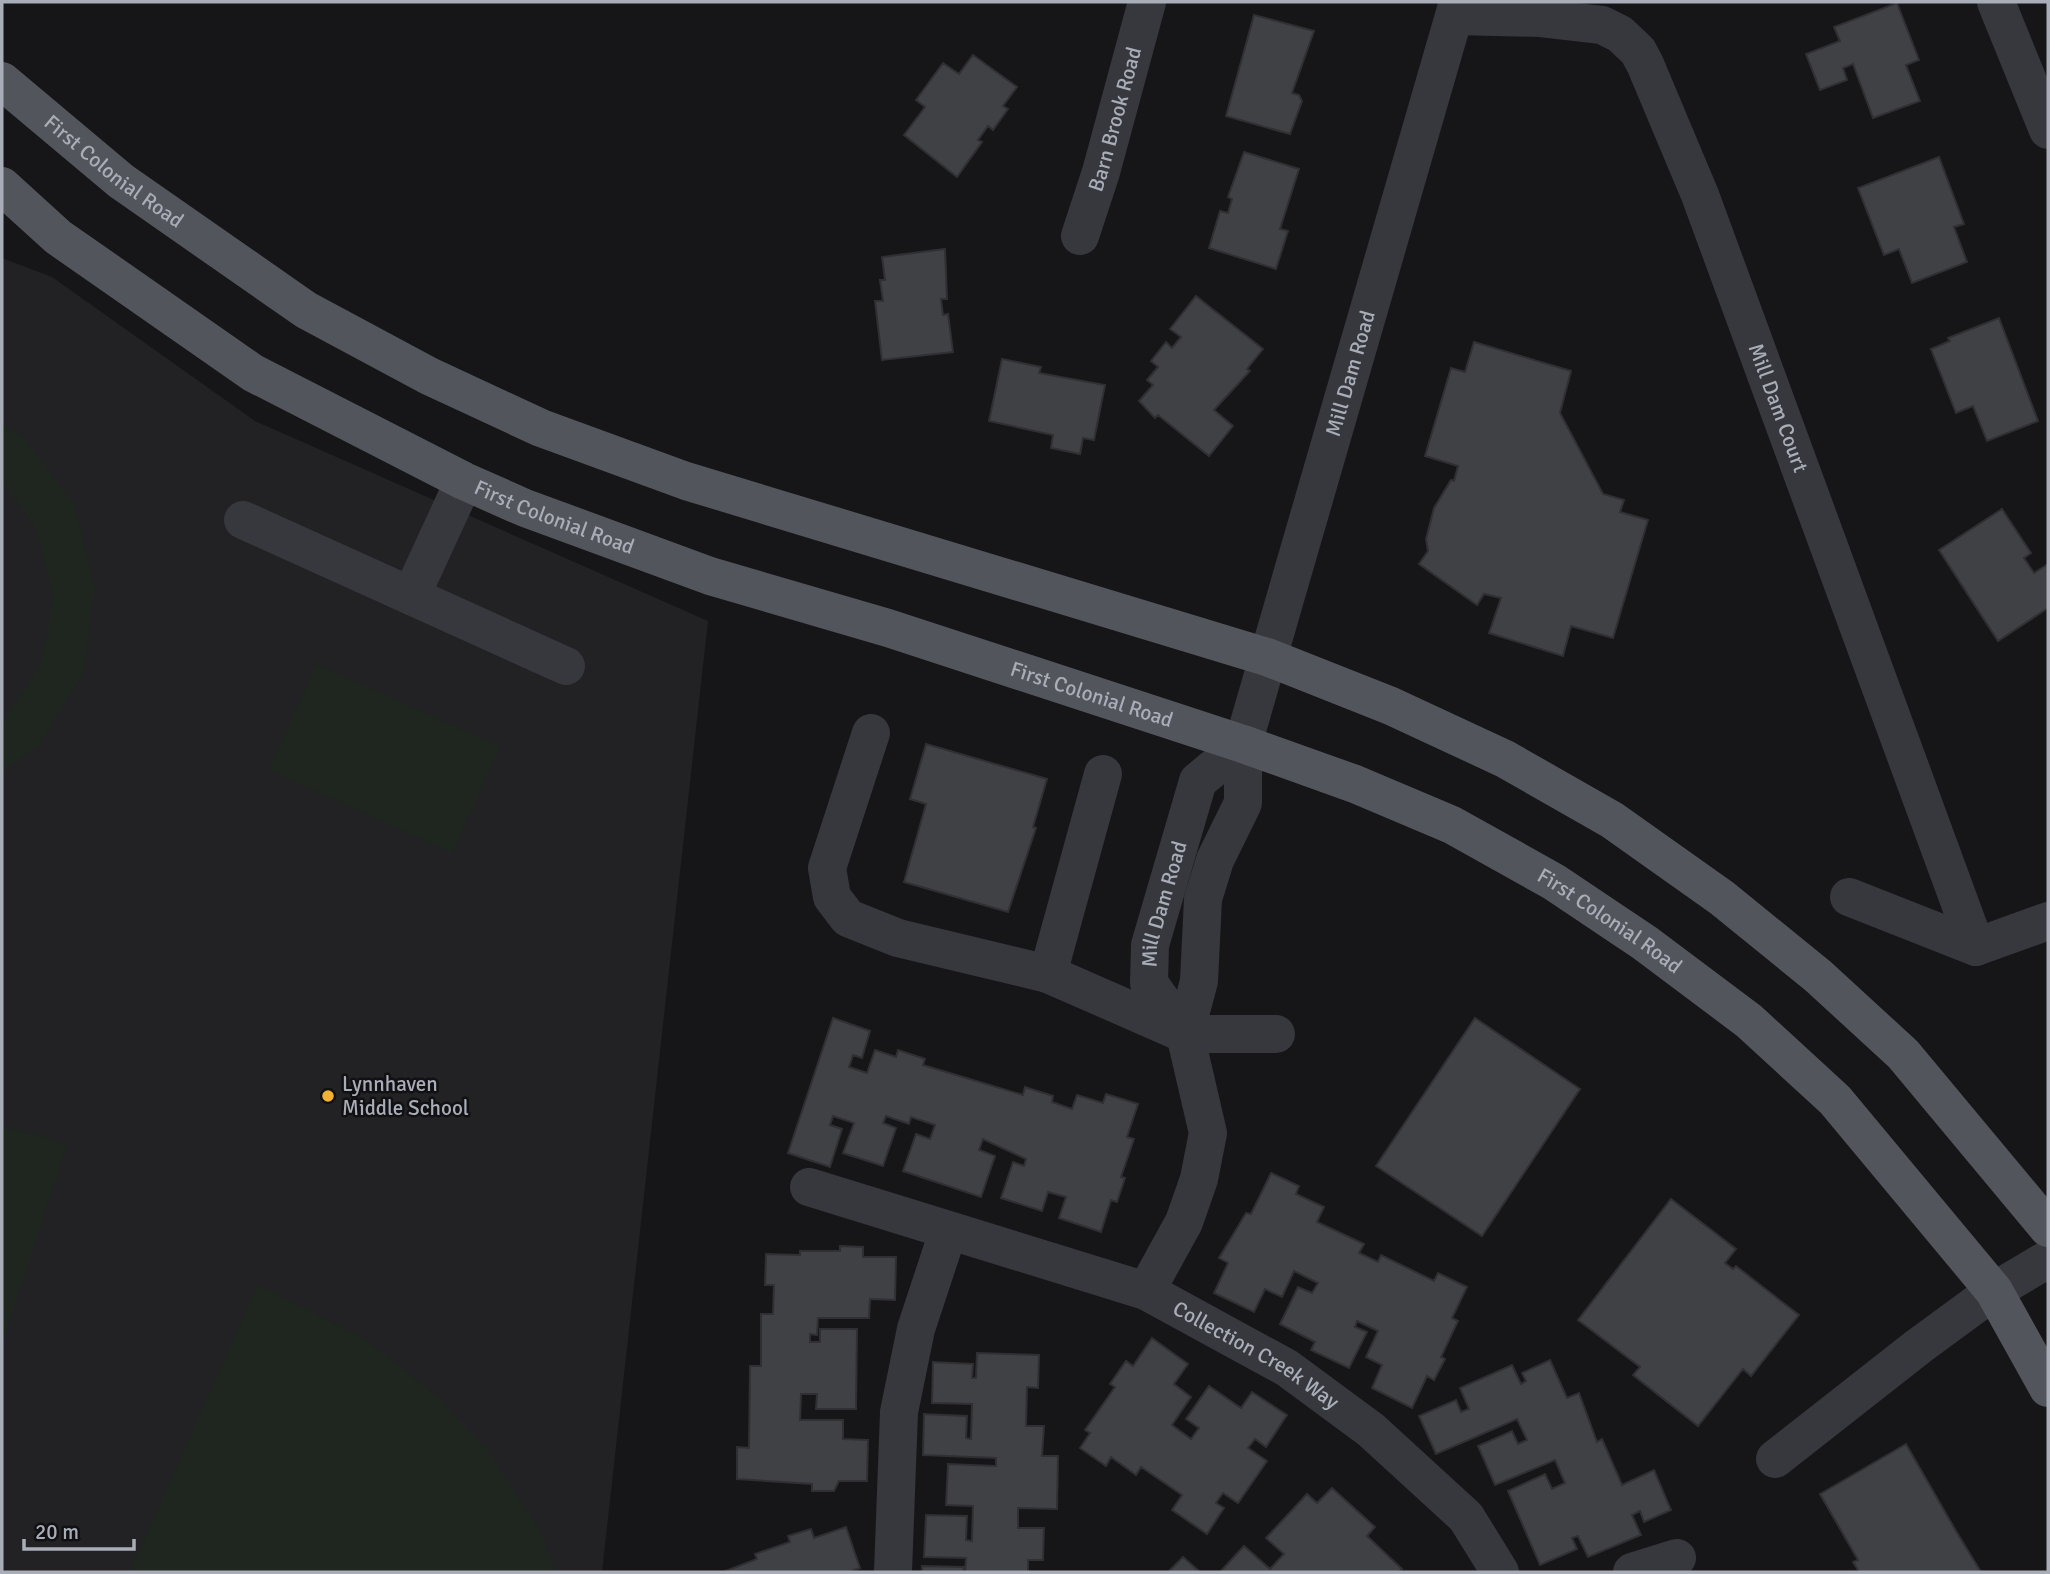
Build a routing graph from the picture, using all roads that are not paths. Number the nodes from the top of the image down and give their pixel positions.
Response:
1 (1147, 2) edge
2 (1996, 2) edge
3 (1457, 9) edge
4 (1621, 18) edge
5 (2, 81) edge
6 (2048, 130) edge
7 (2, 186) edge
8 (1080, 236) dead end
9 (464, 481) junction
10 (243, 520) dead end
11 (411, 596) junction
12 (1266, 657) junction
13 (566, 666) dead end
14 (871, 733) dead end
15 (1243, 744) junction
16 (1103, 774) dead end
17 (1849, 897) dead end
18 (2048, 921) edge
19 (1976, 947) junction
20 (1048, 974) junction
21 (1185, 1034) junction
22 (1276, 1034) dead end
23 (809, 1187) dead end
24 (2048, 1228) edge
25 (948, 1232) junction
26 (2048, 1259) edge
27 (1994, 1291) junction
28 (1146, 1292) junction
29 (2048, 1388) edge
30 (1775, 1460) dead end
31 (1677, 1558) dead end
32 (893, 1572) edge
33 (1500, 1572) edge
34 (1632, 1572) edge

1 - 8 street, Barn Brook Road
2 - 6 street
3 - 4 street, Mill Dam Court
3 - 12 street, Mill Dam Road
4 - 19 street, Mill Dam Court
5 - 12 main road, First Colonial Road
7 - 9 main road, First Colonial Road
9 - 11 street
9 - 15 main road, First Colonial Road
10 - 11 street
11 - 13 street
12 - 15 street, Mill Dam Road
12 - 24 main road, First Colonial Road
14 - 20 street
15 - 21 street, Mill Dam Road
15 - 21 street, Mill Dam Road
15 - 27 main road, First Colonial Road
16 - 20 street
17 - 19 street
18 - 19 street
20 - 21 street
21 - 22 street
21 - 28 street, Mill Dam Road
23 - 25 street, Collection Creek Way
25 - 28 street, Collection Creek Way
25 - 32 street
26 - 27 street
27 - 29 main road, First Colonial Road
27 - 30 street
28 - 33 street, Collection Creek Way
31 - 34 street

